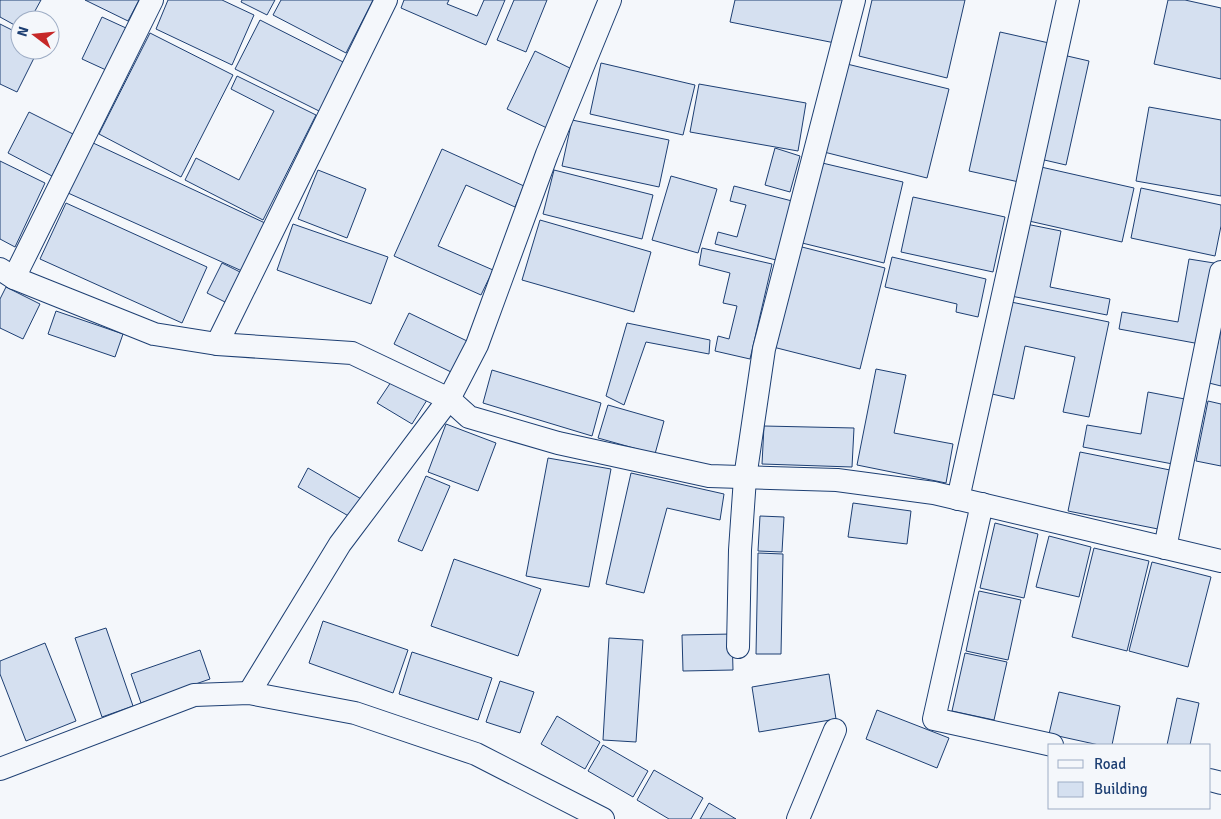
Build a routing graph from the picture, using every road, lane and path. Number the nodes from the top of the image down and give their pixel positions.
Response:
1 (152, 0) edge
2 (386, 0) edge
3 (610, 0) edge
4 (854, 0) edge
5 (1068, 0) edge
6 (1221, 272) edge
7 (7, 274) edge
8 (217, 344) junction
9 (449, 399) junction
10 (746, 478) junction
11 (958, 498) junction
12 (982, 504) junction
13 (1165, 548) junction
14 (1221, 561) edge
15 (738, 646) dead end
16 (249, 694) junction
17 (836, 730) dead end
18 (1048, 744) edge
19 (0, 769) edge
20 (603, 819) edge
21 (798, 819) edge

1 - 7 street
2 - 8 street
3 - 9 street
4 - 10 street
5 - 11 street
6 - 13 street
7 - 8 street
8 - 9 street
9 - 10 street
9 - 16 street
10 - 11 street
10 - 15 street
11 - 12 street
12 - 13 street
12 - 18 street
13 - 14 street
16 - 19 street
16 - 20 street
17 - 21 street

